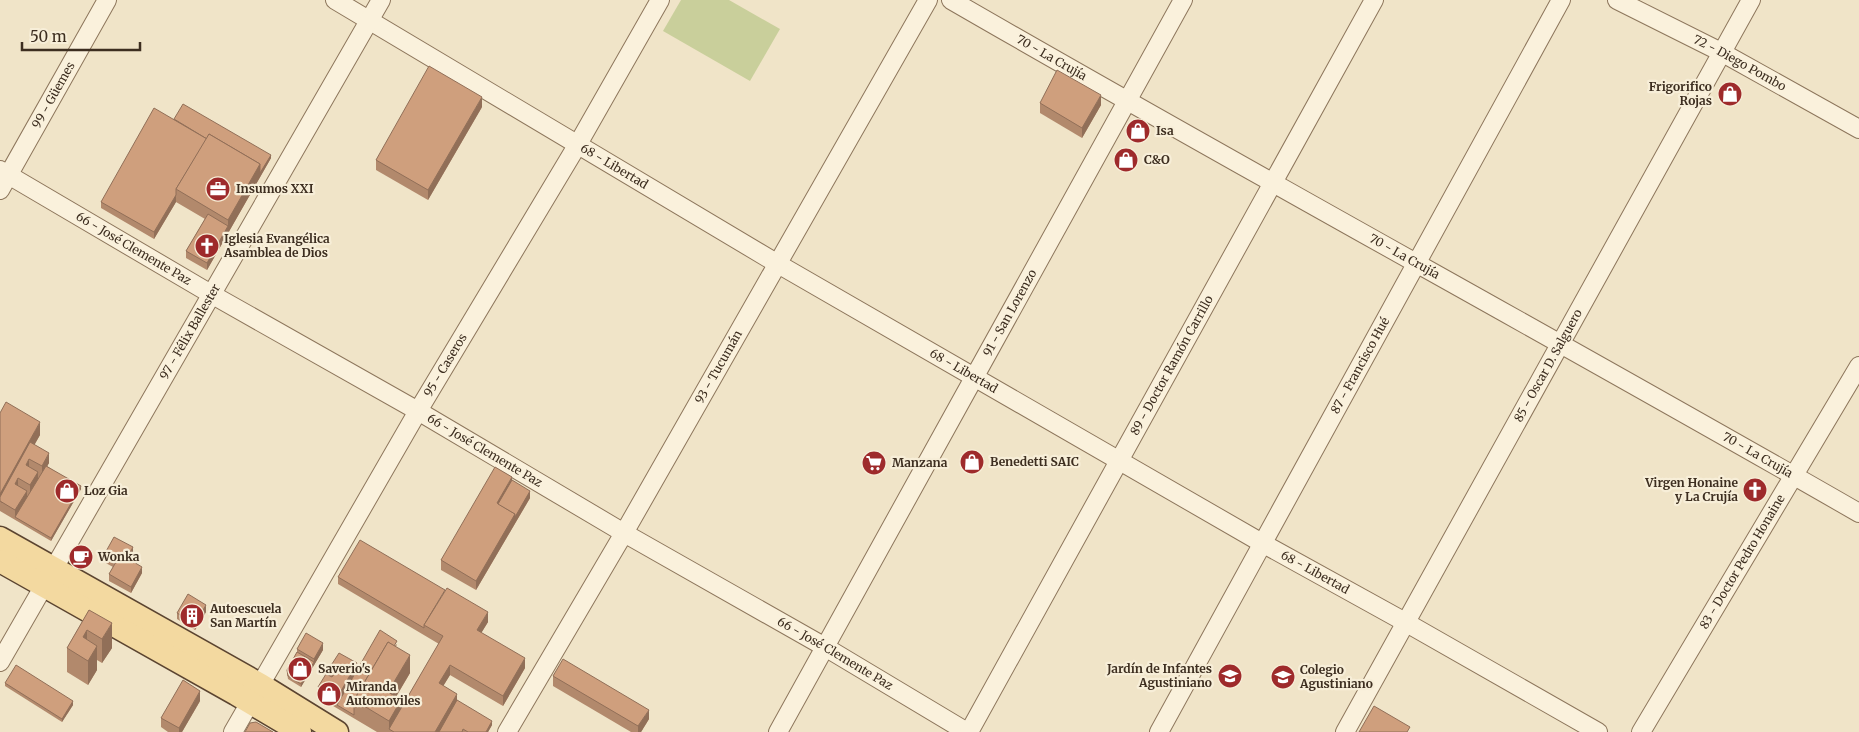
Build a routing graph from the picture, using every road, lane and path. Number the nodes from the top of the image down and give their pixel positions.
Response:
1 (107, 0) edge
2 (335, 0) edge
3 (381, 0) edge
4 (660, 0) edge
5 (928, 0) edge
6 (951, 0) edge
7 (1183, 0) edge
8 (1374, 0) edge
9 (1561, 0) edge
10 (1617, 0) edge
11 (1751, 0) edge
12 (370, 20) junction
13 (1721, 52) junction
14 (1127, 102) junction
15 (1859, 129) edge
16 (578, 144) junction
17 (3, 178) edge
18 (1272, 183) junction
19 (1418, 263) junction
20 (778, 264) junction
21 (211, 294) junction
22 (1561, 343) junction
23 (1859, 366) edge
24 (975, 376) junction
25 (418, 411) junction
26 (1120, 460) junction
27 (1793, 475) junction
28 (1859, 514) edge
29 (624, 533) junction
30 (0, 538) edge
31 (1262, 543) junction
32 (0, 561) edge
33 (49, 578) junction
34 (1405, 622) junction
35 (825, 647) junction
36 (0, 662) edge
37 (256, 694) junction
38 (233, 732) edge
39 (300, 732) edge
40 (337, 732) edge
41 (507, 732) edge
42 (778, 732) edge
43 (968, 732) edge
44 (1159, 732) edge
45 (1344, 732) edge
46 (1598, 732) edge
47 (1641, 732) edge

1 - 17 street, 99 - Güemes
2 - 12 street, 68 - Libertad
3 - 12 street, 97 - Félix Ballester
4 - 16 street, 95 - Caseros
5 - 20 street, 93 - Tucumán
6 - 14 street, 70 - La Crujía
7 - 14 street, 91 - San Lorenzo
8 - 18 street, 89 - Doctor Ramón Carrillo
9 - 19 street, 87 - Francisco Hué
10 - 13 street, 72 - Diego Pombo
11 - 13 street, 85 - Oscar D. Salguero
12 - 16 street, 68 - Libertad
12 - 21 street, 97 - Félix Ballester
13 - 15 street, 72 - Diego Pombo
13 - 22 street, 85 - Oscar D. Salguero
14 - 18 street, 70 - La Crujía
14 - 24 street, 91 - San Lorenzo
16 - 20 street, 68 - Libertad
16 - 25 street, 95 - Caseros
17 - 21 street, 66 - José Clemente Paz
18 - 19 street, 70 - La Crujía
18 - 26 street, 89 - Doctor Ramón Carrillo
19 - 22 street, 70 - La Crujía
19 - 31 street, 87 - Francisco Hué
20 - 24 street, 68 - Libertad
20 - 29 street, 93 - Tucumán
21 - 25 street, 66 - José Clemente Paz
21 - 33 street, 97 - Félix Ballester
22 - 27 street, 70 - La Crujía
22 - 34 street, 85 - Oscar D. Salguero
23 - 27 street, 83 - Doctor Pedro Honaine
24 - 26 street, 68 - Libertad
24 - 35 street, 91 - San Lorenzo
25 - 29 street, 66 - José Clemente Paz
25 - 37 street, 95 - Caseros
26 - 31 street, 68 - Libertad
26 - 43 street, 89 - Doctor Ramón Carrillo
27 - 28 street, 70 - La Crujía
27 - 47 street, 83 - Doctor Pedro Honaine
29 - 35 street, 66 - José Clemente Paz
29 - 41 street, 93 - Tucumán
30 - 33 main road
31 - 34 street, 68 - Libertad
31 - 44 street, 87 - Francisco Hué
32 - 33 main road
33 - 36 street, 97 - Félix Ballester
33 - 37 main road
34 - 45 street, 85 - Oscar D. Salguero
34 - 46 street, 68 - Libertad
35 - 42 street, 91 - San Lorenzo
35 - 43 street, 66 - José Clemente Paz
37 - 38 street, 95 - Caseros
37 - 39 main road
37 - 40 main road

